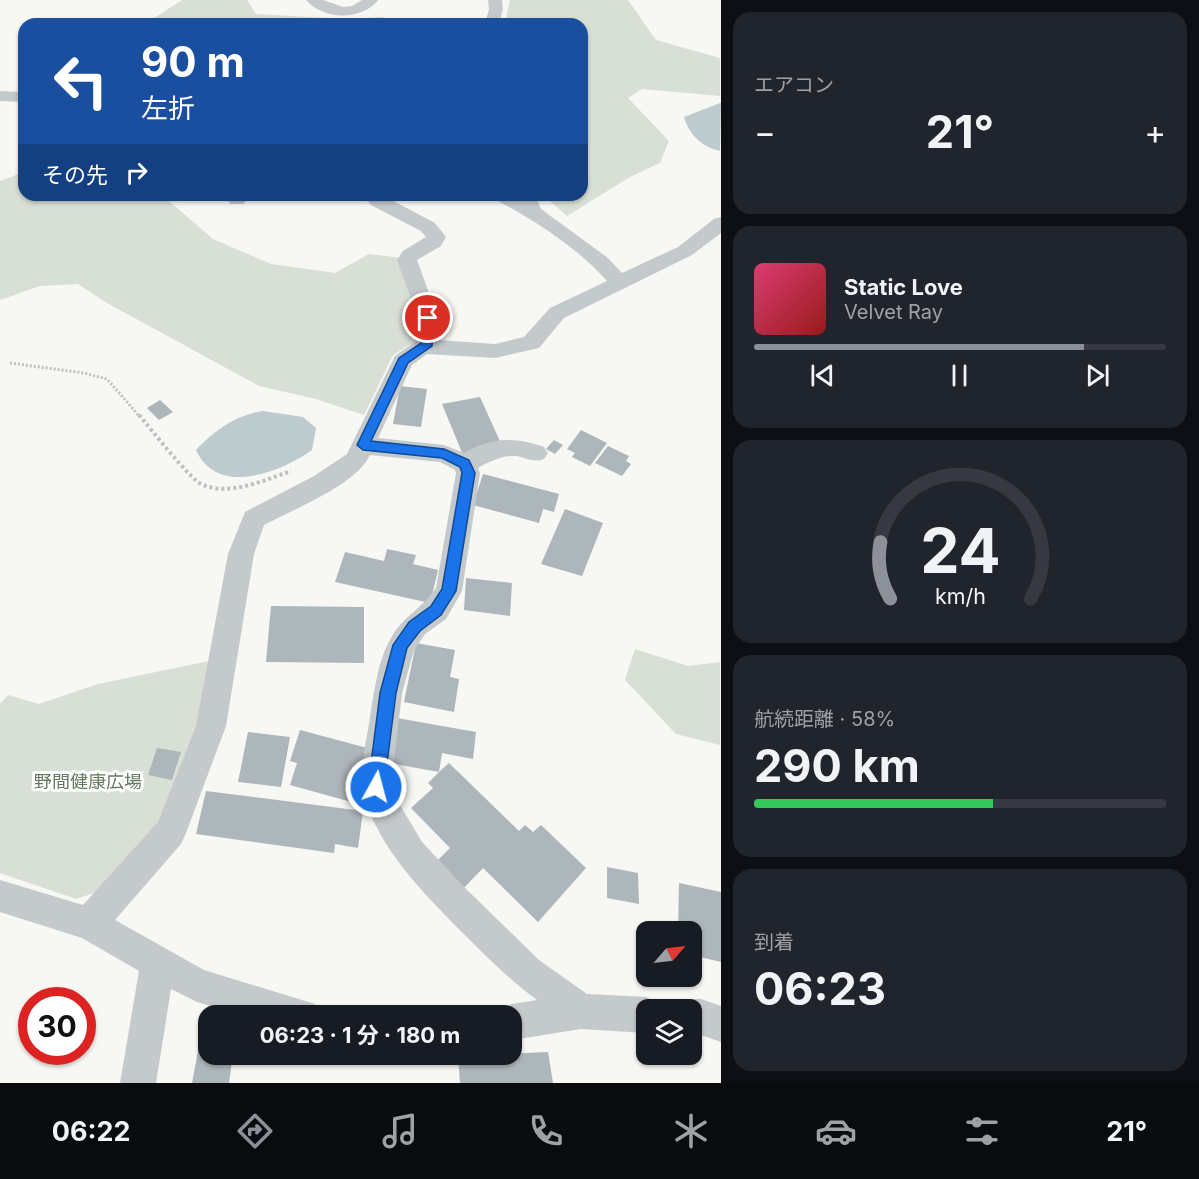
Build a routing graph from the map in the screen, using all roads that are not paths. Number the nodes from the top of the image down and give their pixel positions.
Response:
1 (313, 0) edge
2 (371, 0) edge
3 (495, 0) edge
4 (494, 18) edge
5 (0, 96) edge
6 (18, 97) edge
7 (378, 201) edge
8 (530, 204) edge
9 (720, 223) edge
10 (619, 282) junction
11 (427, 346) junction
12 (363, 445) junction
13 (536, 453) dead end
14 (465, 464) junction
15 (0, 896) edge
16 (89, 924) junction
17 (158, 963) junction
18 (265, 1005) edge
19 (581, 1011) junction
20 (636, 1014) edge
21 (702, 1017) edge
22 (522, 1020) edge
23 (720, 1024) edge
24 (138, 1083) edge

1 - 2 street
3 - 4 street
5 - 6 street
7 - 11 street
8 - 10 street
9 - 10 street
10 - 11 street
11 - 12 street
12 - 14 street
12 - 16 street
13 - 14 street
14 - 19 street
15 - 16 street
16 - 17 street
17 - 18 street
17 - 24 street
19 - 20 street
19 - 22 street
21 - 23 street

